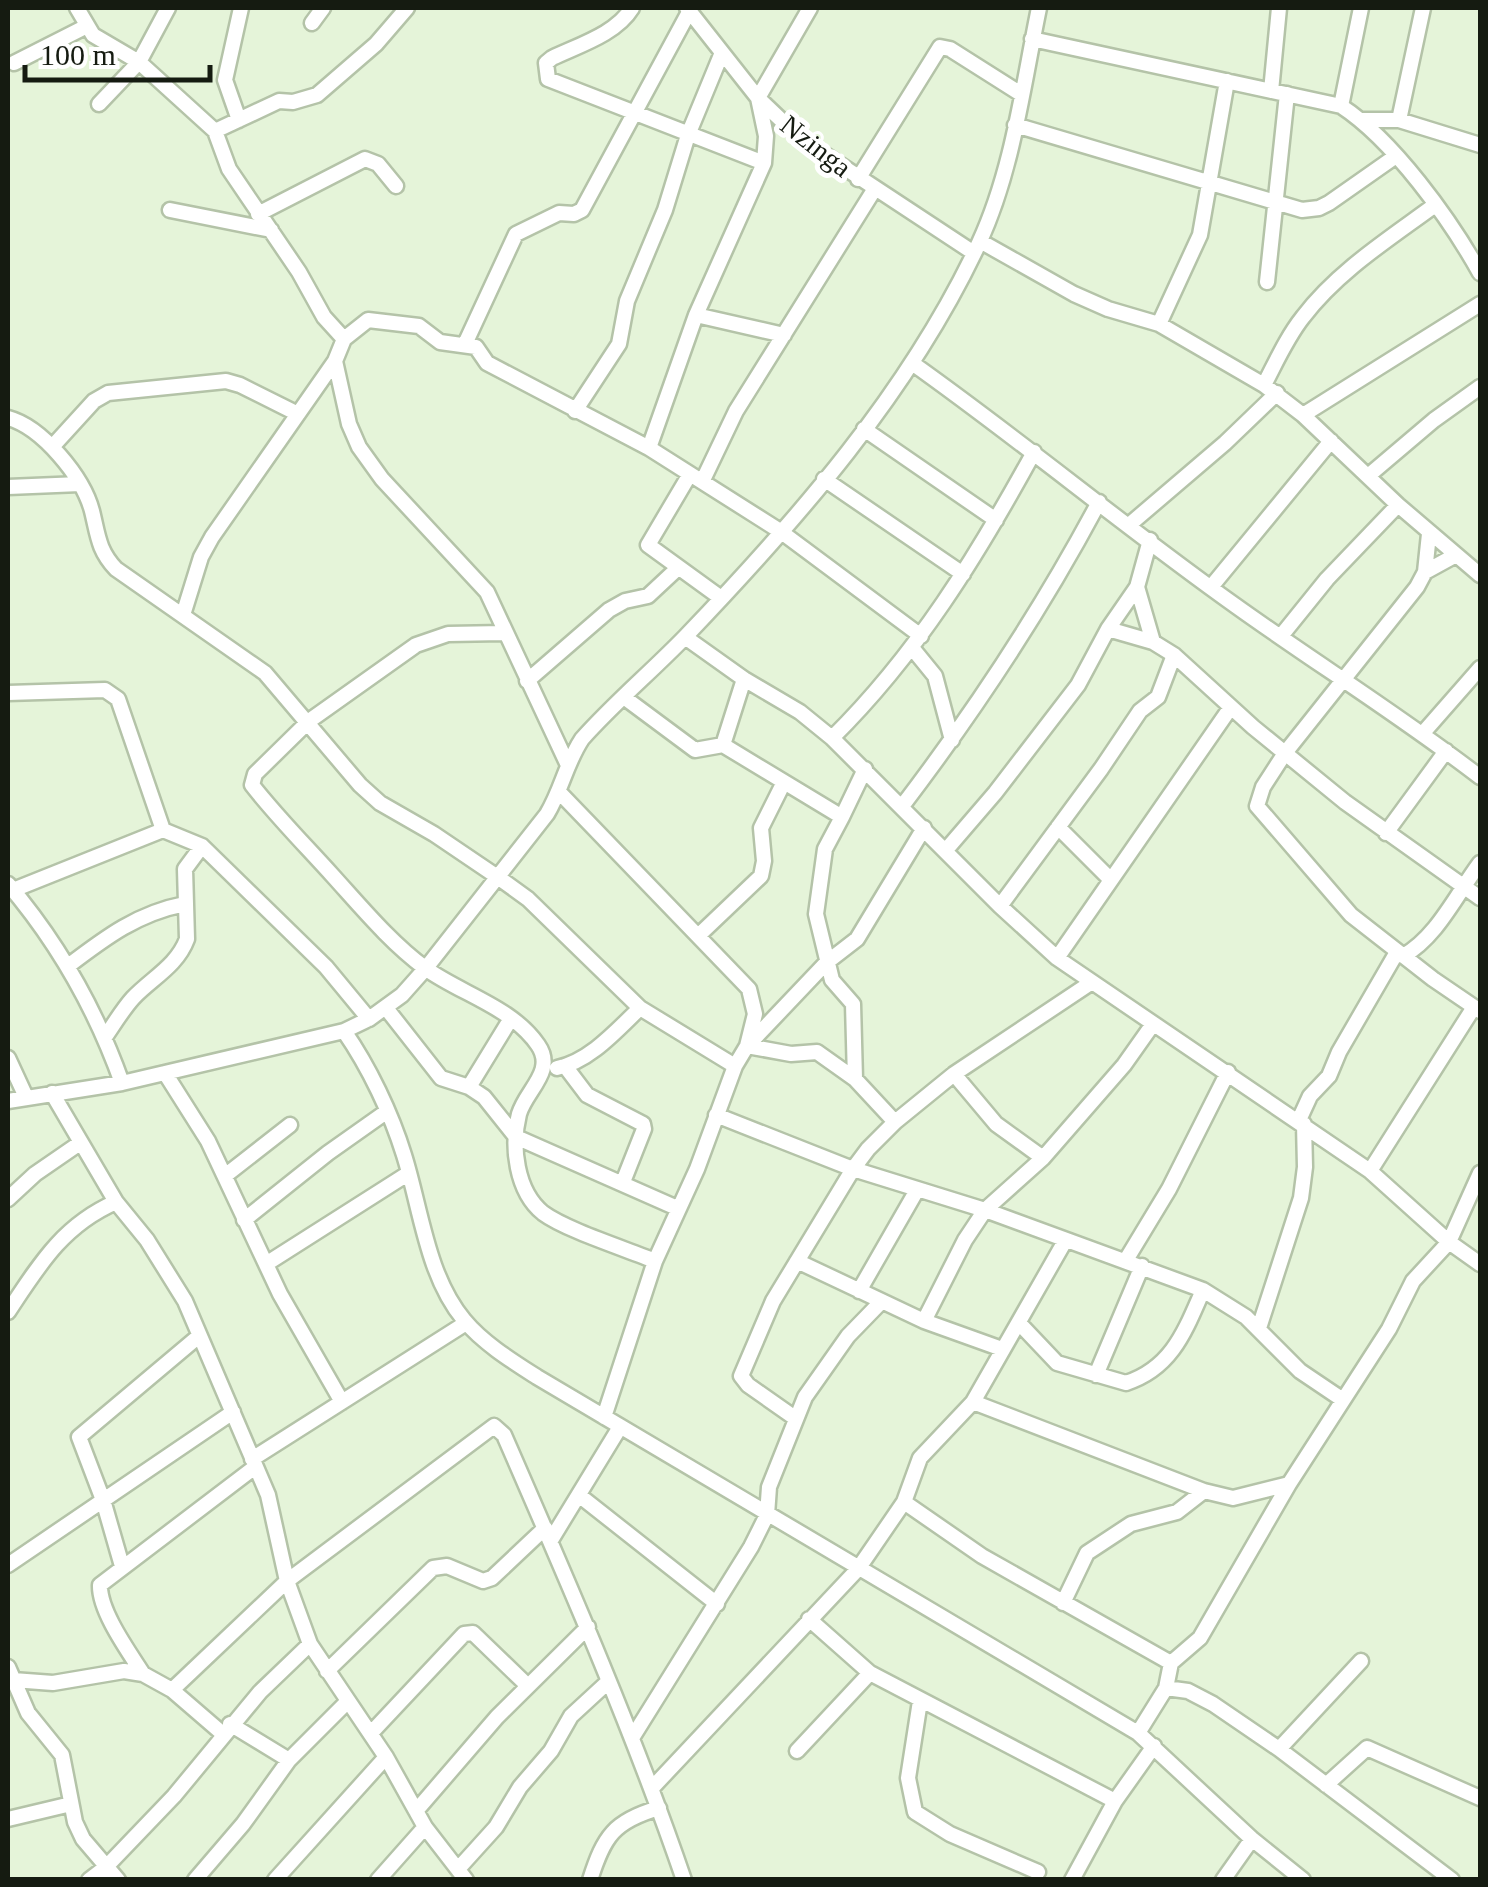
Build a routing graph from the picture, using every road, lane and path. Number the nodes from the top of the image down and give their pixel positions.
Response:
1 (77, 8) edge
2 (168, 8) edge
3 (241, 8) edge
4 (323, 8) edge
5 (407, 8) edge
6 (632, 8) edge
7 (810, 8) edge
8 (1039, 8) edge
9 (1279, 8) edge
10 (1360, 8) edge
11 (1423, 8) edge
12 (688, 10) edge
13 (312, 23) dead end
14 (87, 26) junction
15 (1032, 39) junction
16 (721, 55) junction
17 (139, 62) junction
18 (14, 63) dead end
19 (1227, 81) junction
20 (1279, 93) junction
21 (1021, 94) junction
22 (758, 98) junction
23 (99, 104) dead end
24 (1341, 106) junction
25 (633, 114) junction
26 (239, 120) junction
27 (1363, 120) junction
28 (1399, 120) junction
29 (1016, 126) junction
30 (215, 132) junction
31 (688, 135) junction
32 (1480, 145) edge
33 (1396, 156) junction
34 (764, 162) junction
35 (858, 179) junction
36 (1209, 185) junction
37 (396, 186) dead end
38 (874, 190) junction
39 (1278, 200) junction
40 (1435, 205) junction
41 (170, 210) dead end
42 (258, 214) junction
43 (271, 230) junction
44 (977, 247) junction
45 (1480, 274) edge
46 (1267, 282) dead end
47 (1480, 304) edge
48 (696, 316) junction
49 (1159, 324) junction
50 (784, 335) junction
51 (344, 338) junction
52 (465, 344) junction
53 (335, 361) junction
54 (912, 364) junction
55 (1480, 388) edge
56 (1270, 389) junction
57 (576, 411) junction
58 (298, 414) junction
59 (1303, 415) junction
60 (8, 418) edge
61 (864, 428) junction
62 (1331, 441) junction
63 (52, 447) junction
64 (649, 448) junction
65 (1034, 452) junction
66 (1368, 476) junction
67 (696, 477) junction
68 (824, 479) junction
69 (80, 484) junction
70 (8, 486) edge
71 (1099, 502) junction
72 (1398, 506) junction
73 (996, 520) junction
74 (1129, 525) junction
75 (780, 531) junction
76 (1429, 534) junction
77 (1150, 540) junction
78 (1456, 554) junction
79 (678, 568) junction
80 (1425, 572) junction
81 (963, 574) junction
82 (1480, 576) edge
83 (1137, 587) junction
84 (1210, 587) junction
85 (721, 598) junction
86 (183, 615) junction
87 (1108, 629) junction
88 (503, 633) junction
89 (685, 636) junction
90 (1280, 636) junction
91 (917, 642) junction
92 (1153, 642) junction
93 (1174, 655) junction
94 (1480, 668) edge
95 (744, 680) junction
96 (526, 681) junction
97 (1342, 681) junction
98 (8, 693) edge
99 (625, 698) junction
100 (1230, 707) junction
101 (309, 722) junction
102 (1423, 733) junction
103 (832, 738) junction
104 (952, 740) junction
105 (724, 745) junction
106 (1446, 751) junction
107 (1285, 753) junction
108 (567, 764) junction
109 (866, 769) junction
110 (1480, 776) edge
111 (784, 782) junction
112 (560, 793) junction
113 (902, 806) junction
114 (842, 817) junction
115 (1058, 827) junction
116 (924, 828) junction
117 (163, 830) junction
118 (1386, 833) junction
119 (202, 846) junction
120 (946, 850) junction
121 (1480, 863) edge
122 (499, 878) junction
123 (1111, 880) junction
124 (1463, 886) junction
125 (10, 887) edge
126 (1480, 898) edge
127 (185, 904) junction
128 (1000, 906) junction
129 (699, 935) junction
130 (1400, 954) junction
131 (1057, 958) junction
132 (826, 963) junction
133 (68, 966) junction
134 (426, 968) junction
135 (1092, 982) junction
136 (386, 1008) junction
137 (640, 1008) junction
138 (1477, 1009) edge
139 (369, 1019) junction
140 (510, 1020) junction
141 (1153, 1024) junction
142 (344, 1031) junction
143 (105, 1037) junction
144 (747, 1046) junction
145 (8, 1058) edge
146 (564, 1066) junction
147 (735, 1066) junction
148 (543, 1071) junction
149 (1228, 1072) junction
150 (165, 1073) junction
151 (954, 1074) junction
152 (855, 1079) junction
153 (122, 1083) junction
154 (469, 1087) junction
155 (52, 1093) junction
156 (26, 1098) junction
157 (8, 1100) edge
158 (386, 1112) junction
159 (716, 1116) junction
160 (895, 1122) junction
161 (1302, 1122) junction
162 (290, 1125) dead end
163 (516, 1136) junction
164 (80, 1143) junction
165 (1043, 1158) junction
166 (853, 1168) junction
167 (1370, 1171) junction
168 (408, 1172) junction
169 (1480, 1173) edge
170 (226, 1175) junction
171 (623, 1182) junction
172 (917, 1190) junction
173 (8, 1200) edge
174 (116, 1202) junction
175 (677, 1208) junction
176 (985, 1210) junction
177 (244, 1220) junction
178 (1066, 1241) junction
179 (1449, 1242) junction
180 (798, 1260) junction
181 (1126, 1260) junction
182 (655, 1261) junction
183 (266, 1264) junction
184 (1480, 1264) edge
185 (1142, 1266) junction
186 (1203, 1290) junction
187 (859, 1291) junction
188 (881, 1302) junction
189 (8, 1312) edge
190 (924, 1321) junction
191 (466, 1322) junction
192 (1020, 1324) junction
193 (1259, 1328) junction
194 (199, 1336) junction
195 (1002, 1348) junction
196 (1096, 1375) junction
197 (1343, 1400) junction
198 (342, 1402) junction
199 (973, 1402) junction
200 (232, 1412) junction
201 (604, 1417) junction
202 (796, 1418) junction
203 (620, 1427) junction
204 (254, 1463) junction
205 (1289, 1484) junction
206 (1204, 1491) junction
207 (580, 1496) junction
208 (103, 1500) junction
209 (904, 1502) junction
210 (767, 1514) junction
211 (548, 1534) junction
212 (8, 1565) edge
213 (122, 1566) junction
214 (858, 1569) junction
215 (287, 1581) junction
216 (1062, 1603) junction
217 (717, 1604) junction
218 (809, 1619) junction
219 (588, 1627) junction
220 (310, 1644) junction
221 (1361, 1661) dead end
222 (1171, 1663) junction
223 (327, 1672) junction
224 (870, 1673) junction
225 (10, 1674) edge
226 (143, 1674) junction
227 (609, 1681) junction
228 (528, 1686) junction
229 (1166, 1688) junction
230 (172, 1690) junction
231 (920, 1701) junction
232 (348, 1702) junction
233 (227, 1729) junction
234 (1138, 1733) junction
235 (372, 1734) junction
236 (632, 1738) junction
237 (1154, 1746) junction
238 (1279, 1750) junction
239 (797, 1751) dead end
240 (386, 1757) junction
241 (290, 1760) junction
242 (1326, 1785) junction
243 (652, 1788) junction
244 (1480, 1798) edge
245 (1115, 1800) junction
246 (71, 1804) junction
247 (659, 1808) junction
248 (416, 1811) junction
249 (8, 1820) edge
250 (426, 1827) junction
251 (1252, 1839) junction
252 (106, 1867) junction
253 (1038, 1872) dead end
254 (462, 1874) edge
255 (88, 1880) edge
256 (118, 1880) edge
257 (195, 1880) edge
258 (276, 1880) edge
259 (378, 1880) edge
260 (590, 1880) edge
261 (684, 1880) edge
262 (1072, 1880) edge
263 (1223, 1880) edge
264 (1302, 1880) edge
265 (1452, 1880) edge

1 - 14 street
2 - 17 street
3 - 26 street
4 - 13 street
5 - 26 street
6 - 25 street
7 - 22 street
8 - 15 street
9 - 20 street
10 - 24 street
11 - 28 street
12 - 16 street, Nzinga
12 - 25 street
14 - 17 street
14 - 18 street
15 - 19 street
15 - 21 street
16 - 22 street, Nzinga
16 - 31 street
17 - 23 street
17 - 30 street
19 - 20 street
19 - 36 street
20 - 24 street
20 - 39 street
21 - 29 street
21 - 35 street
22 - 34 street
22 - 35 street, Nzinga
24 - 27 street
25 - 31 street
25 - 52 street
26 - 30 street
27 - 28 street
27 - 33 street
28 - 32 street
29 - 36 street
29 - 44 street
30 - 42 street
31 - 34 street
31 - 57 street
33 - 39 street
33 - 40 street
34 - 48 street
35 - 38 street, Nzinga
36 - 39 street
36 - 49 street
37 - 42 street
38 - 44 street, Nzinga
38 - 50 street
39 - 46 street
40 - 45 street
40 - 56 street
41 - 43 street
42 - 43 street
43 - 51 street
44 - 49 street, Nzinga
44 - 54 street
47 - 59 street
48 - 50 street
48 - 64 street
49 - 56 street, Nzinga
50 - 67 street
51 - 52 street
51 - 53 street
52 - 57 street
53 - 58 street
53 - 88 street
54 - 61 street
54 - 65 street
55 - 66 street
56 - 59 street, Nzinga
56 - 74 street
57 - 64 street
58 - 63 street
58 - 86 street
59 - 62 street, Nzinga
60 - 63 street
61 - 68 street
61 - 73 street
62 - 66 street, Nzinga
62 - 84 street
63 - 69 street
64 - 67 street
65 - 71 street
65 - 73 street
66 - 72 street, Nzinga
67 - 75 street
67 - 79 street
68 - 75 street
68 - 81 street
69 - 70 street
69 - 86 street
71 - 74 street
71 - 104 street
72 - 76 street, Nzinga
72 - 90 street
73 - 81 street
74 - 77 street
75 - 85 street
75 - 91 street
76 - 78 street, Nzinga
76 - 80 street
77 - 83 street
77 - 84 street
78 - 80 street
78 - 82 street, Nzinga
79 - 85 street
79 - 96 street
80 - 97 street
81 - 91 street
83 - 87 street
83 - 92 street
84 - 90 street
85 - 89 street
86 - 101 street
87 - 92 street
87 - 120 street
88 - 96 street
88 - 101 street
89 - 95 street
89 - 99 street
90 - 97 street
91 - 103 street
91 - 104 street
92 - 93 street
93 - 100 street
93 - 115 street
94 - 102 street
95 - 103 street
95 - 105 street
96 - 108 street
97 - 102 street
97 - 107 street
98 - 117 street
99 - 105 street
99 - 108 street
100 - 107 street
100 - 123 street
101 - 122 street
101 - 134 street
102 - 106 street
103 - 109 street
104 - 113 street
105 - 111 street
106 - 110 street
106 - 118 street
107 - 118 street
107 - 130 street
108 - 112 street
109 - 113 street
109 - 114 street
111 - 114 street
111 - 129 street
112 - 122 street
112 - 129 street
113 - 116 street
114 - 132 street
115 - 123 street
115 - 128 street
116 - 120 street
116 - 132 street
117 - 119 street
117 - 125 street
118 - 124 street
119 - 127 street
119 - 139 street
120 - 128 street
121 - 124 street
122 - 134 street
122 - 137 street
123 - 131 street
124 - 126 street
124 - 130 street
125 - 133 street
127 - 133 street
127 - 143 street
128 - 131 street
129 - 144 street
130 - 138 street
130 - 161 street
131 - 135 street
132 - 144 street
132 - 152 street
133 - 143 street
134 - 136 street
134 - 140 street
135 - 141 street
135 - 151 street
136 - 139 street
136 - 154 street
137 - 146 street
137 - 147 street
138 - 167 street
139 - 142 street
140 - 148 street
140 - 154 street
141 - 149 street
141 - 165 street
142 - 150 street
142 - 158 street
143 - 153 street
144 - 147 street
144 - 152 street
145 - 156 street
146 - 148 street
146 - 171 street
147 - 159 street
148 - 163 street
149 - 161 street
149 - 181 street
150 - 153 street
150 - 170 street
151 - 160 street
151 - 165 street
152 - 160 street
153 - 155 street
154 - 163 street
155 - 156 street
155 - 164 street
156 - 157 street
158 - 168 street
158 - 177 street
159 - 166 street
159 - 175 street
160 - 166 street
161 - 167 street
161 - 193 street
162 - 170 street
163 - 171 street
163 - 182 street
164 - 173 street
164 - 174 street
165 - 176 street
166 - 172 street
166 - 180 street
167 - 179 street
168 - 183 street
168 - 191 street
169 - 179 street
170 - 177 street
171 - 175 street
172 - 176 street
172 - 187 street
174 - 189 street
174 - 194 street
175 - 182 street
176 - 178 street
176 - 190 street
177 - 183 street
178 - 181 street
178 - 192 street
179 - 184 street
179 - 197 street
180 - 187 street
180 - 202 street
181 - 185 street
182 - 201 street
183 - 198 street
185 - 186 street
185 - 196 street
186 - 193 street
186 - 196 street
187 - 188 street
188 - 190 street
188 - 202 street
190 - 195 street
191 - 198 street
191 - 201 street
192 - 195 street
192 - 196 street
193 - 197 street
194 - 200 street
194 - 208 street
195 - 199 street
197 - 205 street
198 - 204 street
199 - 206 street
199 - 209 street
200 - 204 street
200 - 208 street
201 - 203 street
202 - 210 street
203 - 207 street
203 - 210 street
204 - 213 street
204 - 215 street
205 - 206 street
205 - 222 street
206 - 216 street
207 - 211 street
207 - 217 street
208 - 212 street
208 - 213 street
209 - 214 street
209 - 216 street
210 - 214 street
210 - 217 street
211 - 215 street
211 - 219 street
211 - 223 street
213 - 226 street
214 - 218 street
214 - 234 street
215 - 220 street
215 - 230 street
216 - 222 street
217 - 236 street
218 - 224 street
218 - 243 street
219 - 227 street
219 - 228 street
220 - 223 street
220 - 233 street
221 - 238 street
222 - 229 street
223 - 232 street
224 - 231 street
224 - 239 street
225 - 226 street
225 - 246 street
226 - 230 street
227 - 236 street
227 - 254 street
228 - 235 street
228 - 248 street
229 - 234 street
229 - 238 street
230 - 233 street
231 - 245 street
231 - 253 street
232 - 235 street
232 - 241 street
233 - 241 street
233 - 252 street
234 - 237 street
235 - 240 street
236 - 243 street
237 - 245 street
237 - 251 street
238 - 242 street
240 - 248 street
240 - 258 street
241 - 257 street
242 - 244 street
242 - 265 street
243 - 247 street
245 - 262 street
246 - 249 street
246 - 252 street
247 - 260 street
247 - 261 street
248 - 250 street
250 - 254 street
250 - 259 street
251 - 263 street
251 - 264 street
252 - 255 street
252 - 256 street

